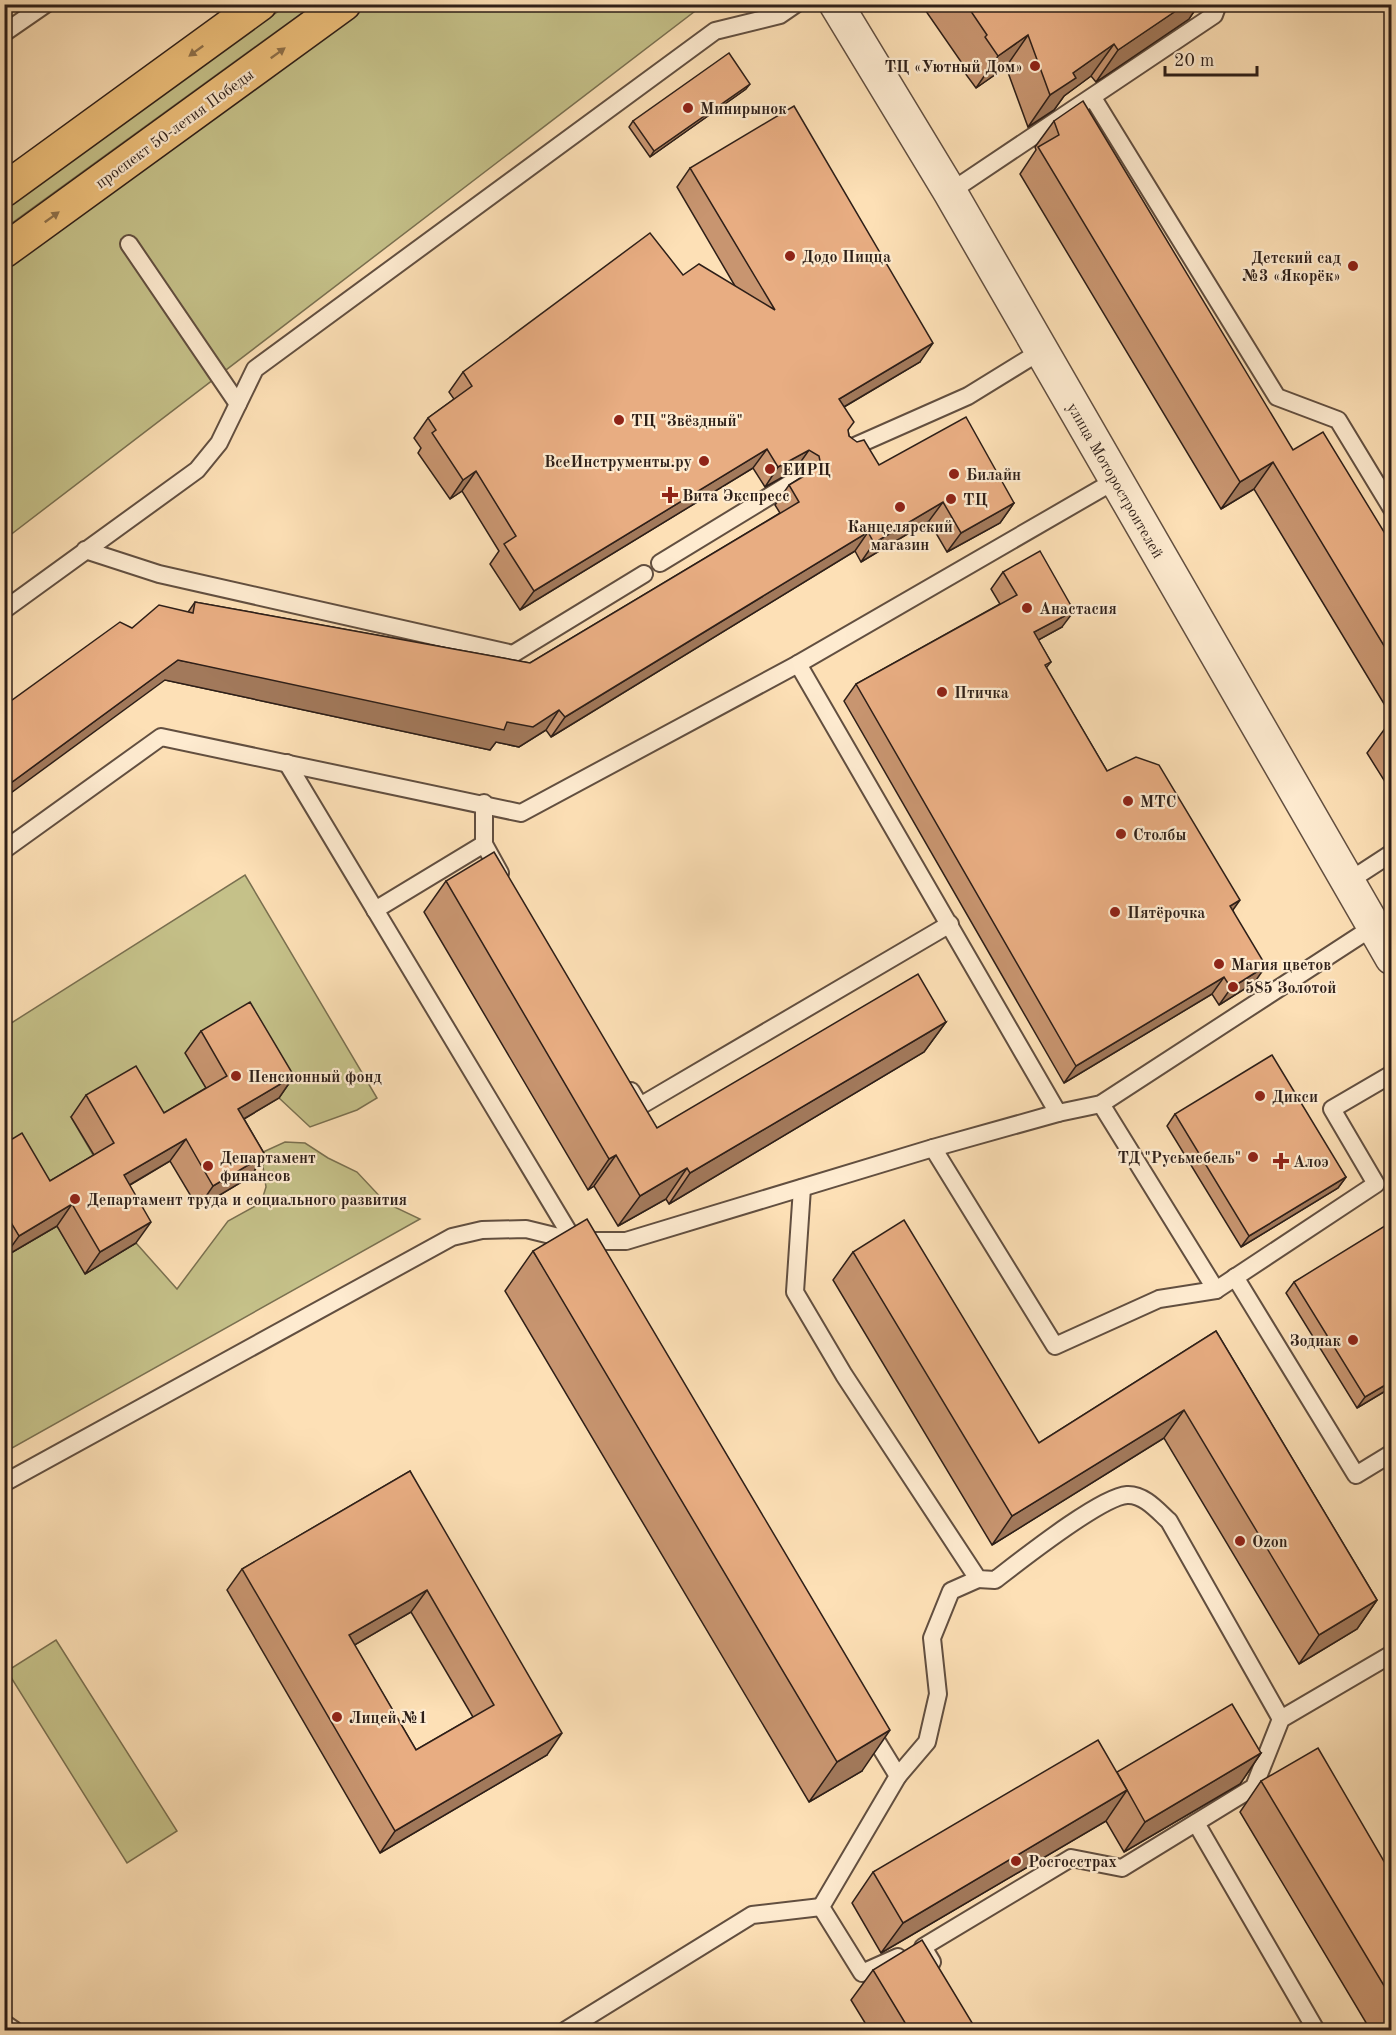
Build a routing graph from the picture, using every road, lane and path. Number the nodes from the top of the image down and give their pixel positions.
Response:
1 (46, 4) edge
2 (260, 4) edge
3 (344, 4) edge
4 (796, 4) edge
5 (1218, 4) edge
6 (842, 7) edge
7 (4, 33) edge
8 (1093, 98) junction
9 (4, 190) edge
10 (950, 192) junction
11 (129, 244) dead end
12 (4, 251) edge
13 (1041, 351) junction
14 (238, 404) junction
15 (845, 450) edge
16 (796, 480) edge
17 (1116, 480) junction
18 (1392, 509) edge
19 (85, 550) junction
20 (660, 563) dead end
21 (644, 574) dead end
22 (4, 610) edge
23 (798, 664) junction
24 (287, 763) junction
25 (483, 803) junction
26 (484, 844) junction
27 (4, 850) edge
28 (1392, 853) edge
29 (1349, 881) junction
30 (506, 884) edge
31 (375, 910) junction
32 (950, 924) junction
33 (1373, 927) junction
34 (1392, 958) edge
35 (1392, 1074) edge
36 (622, 1076) edge
37 (1101, 1104) junction
38 (1058, 1113) junction
39 (933, 1148) junction
40 (802, 1188) junction
41 (575, 1241) junction
42 (587, 1261) edge
43 (1236, 1277) junction
44 (1216, 1290) junction
45 (1392, 1453) edge
46 (4, 1483) edge
47 (978, 1579) junction
48 (1392, 1654) edge
49 (861, 1716) edge
50 (1281, 1719) junction
51 (898, 1776) junction
52 (1196, 1822) junction
53 (821, 1907) junction
54 (923, 1947) junction
55 (939, 1974) edge
56 (4, 2023) edge
57 (14, 2031) edge
58 (566, 2031) edge
59 (1316, 2031) edge

1 - 7 lane
2 -> 9 main road
12 -> 3 main road, проспект 50-летия Победы
4 - 14 lane
5 - 8 lane
6 - 10 street, улица Моторостроителей
8 - 10 lane
8 - 18 lane
10 - 13 street, улица Моторостроителей
11 - 14 lane
13 - 15 lane
13 - 17 street, улица Моторостроителей
14 - 19 lane
16 - 20 lane
17 - 23 lane
17 - 29 street, улица Моторостроителей
19 - 21 lane
19 - 22 lane
23 - 25 lane
23 - 32 lane
24 - 25 lane
24 - 27 lane
24 - 31 lane
25 - 26 lane
26 - 30 lane
26 - 31 lane
28 - 29 lane
29 - 33 street, улица Моторостроителей
31 - 41 lane
32 - 36 lane
32 - 38 lane
33 - 34 street, улица Моторостроителей
33 - 37 lane
35 - 43 lane
37 - 38 lane
37 - 44 lane
38 - 39 lane
39 - 40 lane
39 - 44 lane
40 - 41 lane
40 - 47 lane
41 - 42 lane
41 - 46 lane
43 - 44 lane
43 - 45 lane
47 - 50 lane
47 - 51 lane
48 - 50 lane
49 - 51 lane
50 - 52 lane
51 - 53 lane
52 - 54 lane
52 - 59 lane
53 - 54 lane
53 - 58 lane
54 - 55 lane
56 - 57 lane

